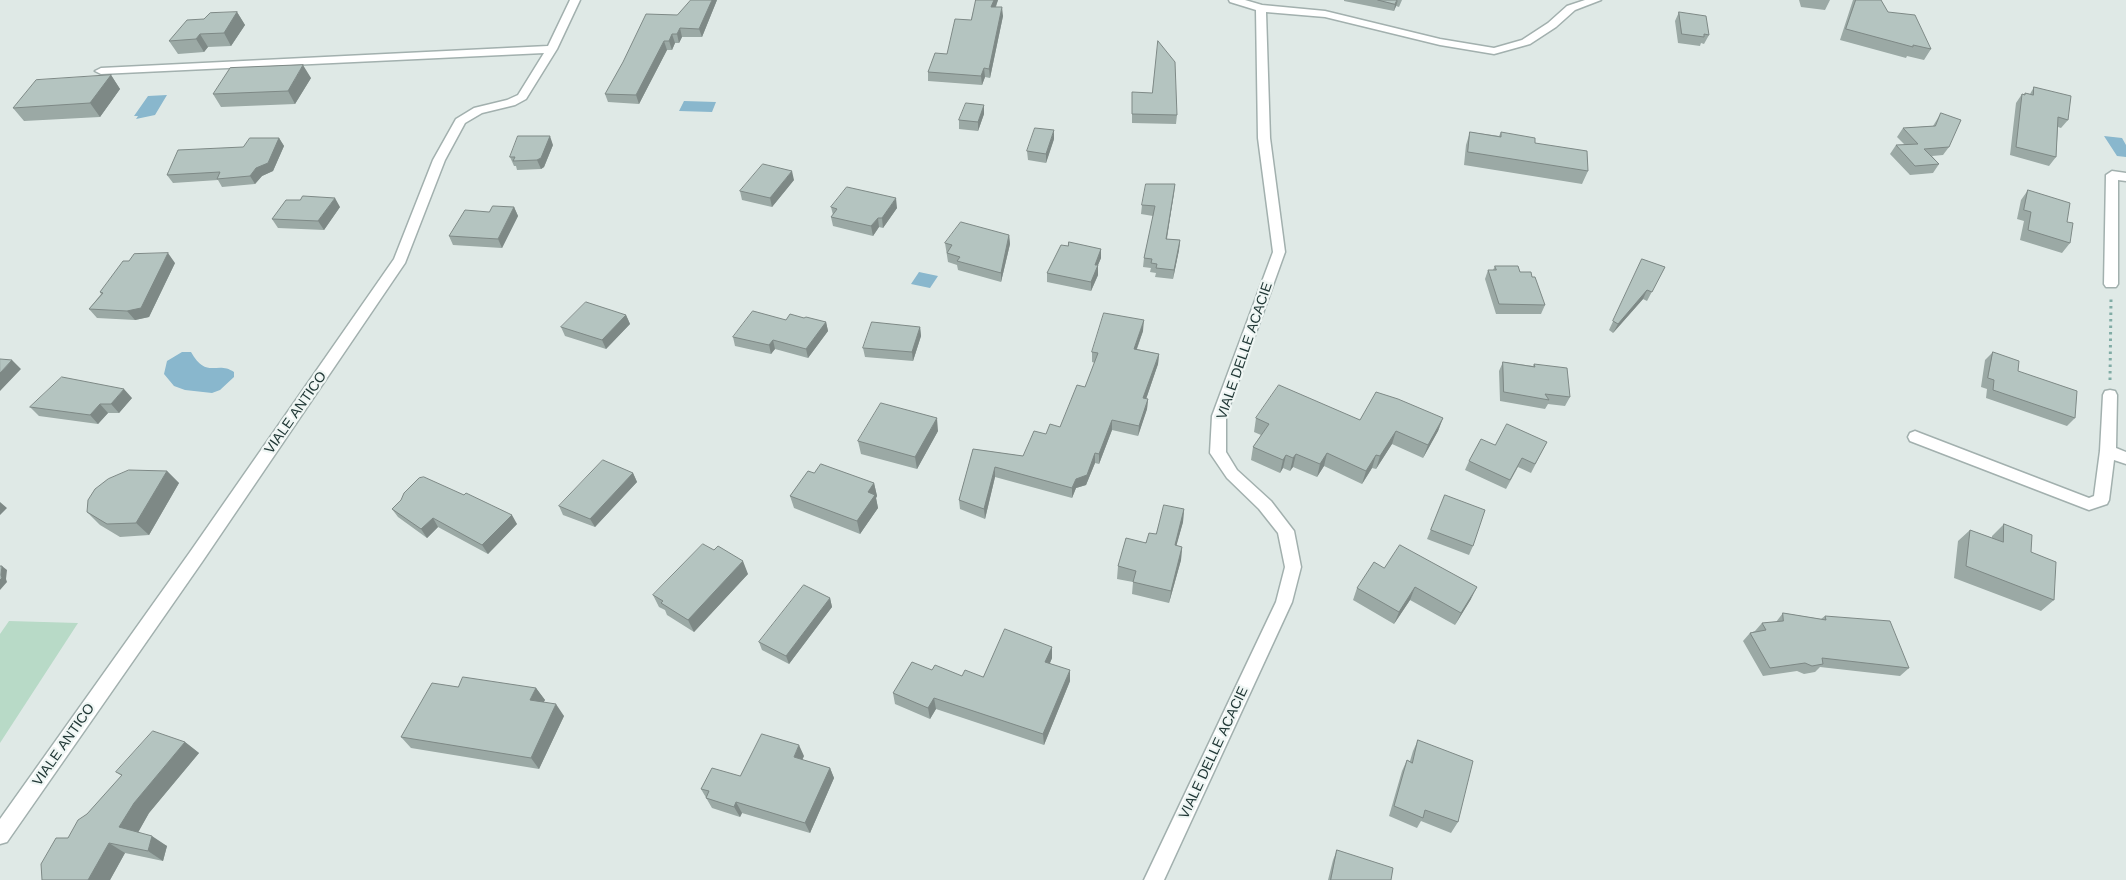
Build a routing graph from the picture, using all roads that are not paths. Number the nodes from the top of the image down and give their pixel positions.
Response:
1 (574, 0) edge
2 (1234, 0) edge
3 (1596, 0) edge
4 (1261, 8) junction
5 (552, 49) junction
6 (101, 71) dead end
7 (2126, 177) edge
8 (2111, 284) road end
9 (2110, 395) road end
10 (1915, 437) dead end
11 (2108, 452) junction
12 (2126, 458) edge
13 (0, 835) edge
14 (1154, 880) edge

1 - 5 street, VIALE ANTICO
2 - 4 street
3 - 4 street
4 - 14 street, VIALE DELLE ACACIE
5 - 6 street
5 - 13 street, VIALE ANTICO
7 - 8 street
9 - 11 street
10 - 11 street
11 - 12 street

